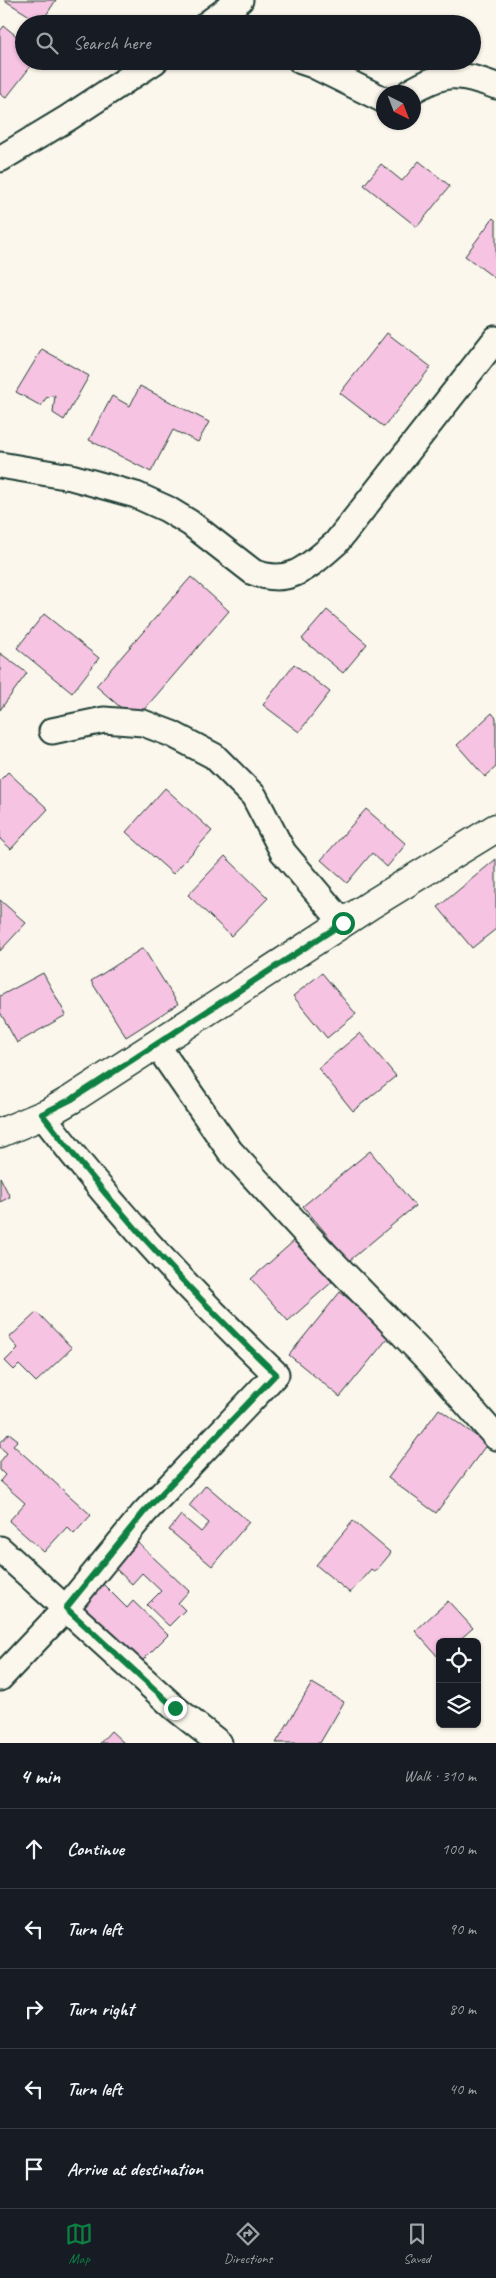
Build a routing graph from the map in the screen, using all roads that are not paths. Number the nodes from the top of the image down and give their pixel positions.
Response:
1 (240, 0) edge
2 (219, 15) edge
3 (141, 70) edge
4 (323, 70) edge
5 (421, 86) edge
6 (496, 86) edge
7 (376, 96) edge
8 (0, 159) edge
9 (496, 339) edge
10 (0, 465) edge
11 (52, 731) dead end
12 (496, 828) edge
13 (343, 923) junction
14 (156, 1044) junction
15 (42, 1114) junction
16 (0, 1133) edge
17 (496, 1437) edge
18 (0, 1549) edge
19 (66, 1608) junction
20 (0, 1678) edge
21 (219, 1743) edge

1 - 2 street
3 - 8 street
4 - 7 street
5 - 6 street
9 - 10 street
11 - 13 street
12 - 13 street
13 - 14 street
14 - 15 street
14 - 17 street
15 - 16 street
15 - 19 street
18 - 19 street
19 - 20 street
19 - 21 street

